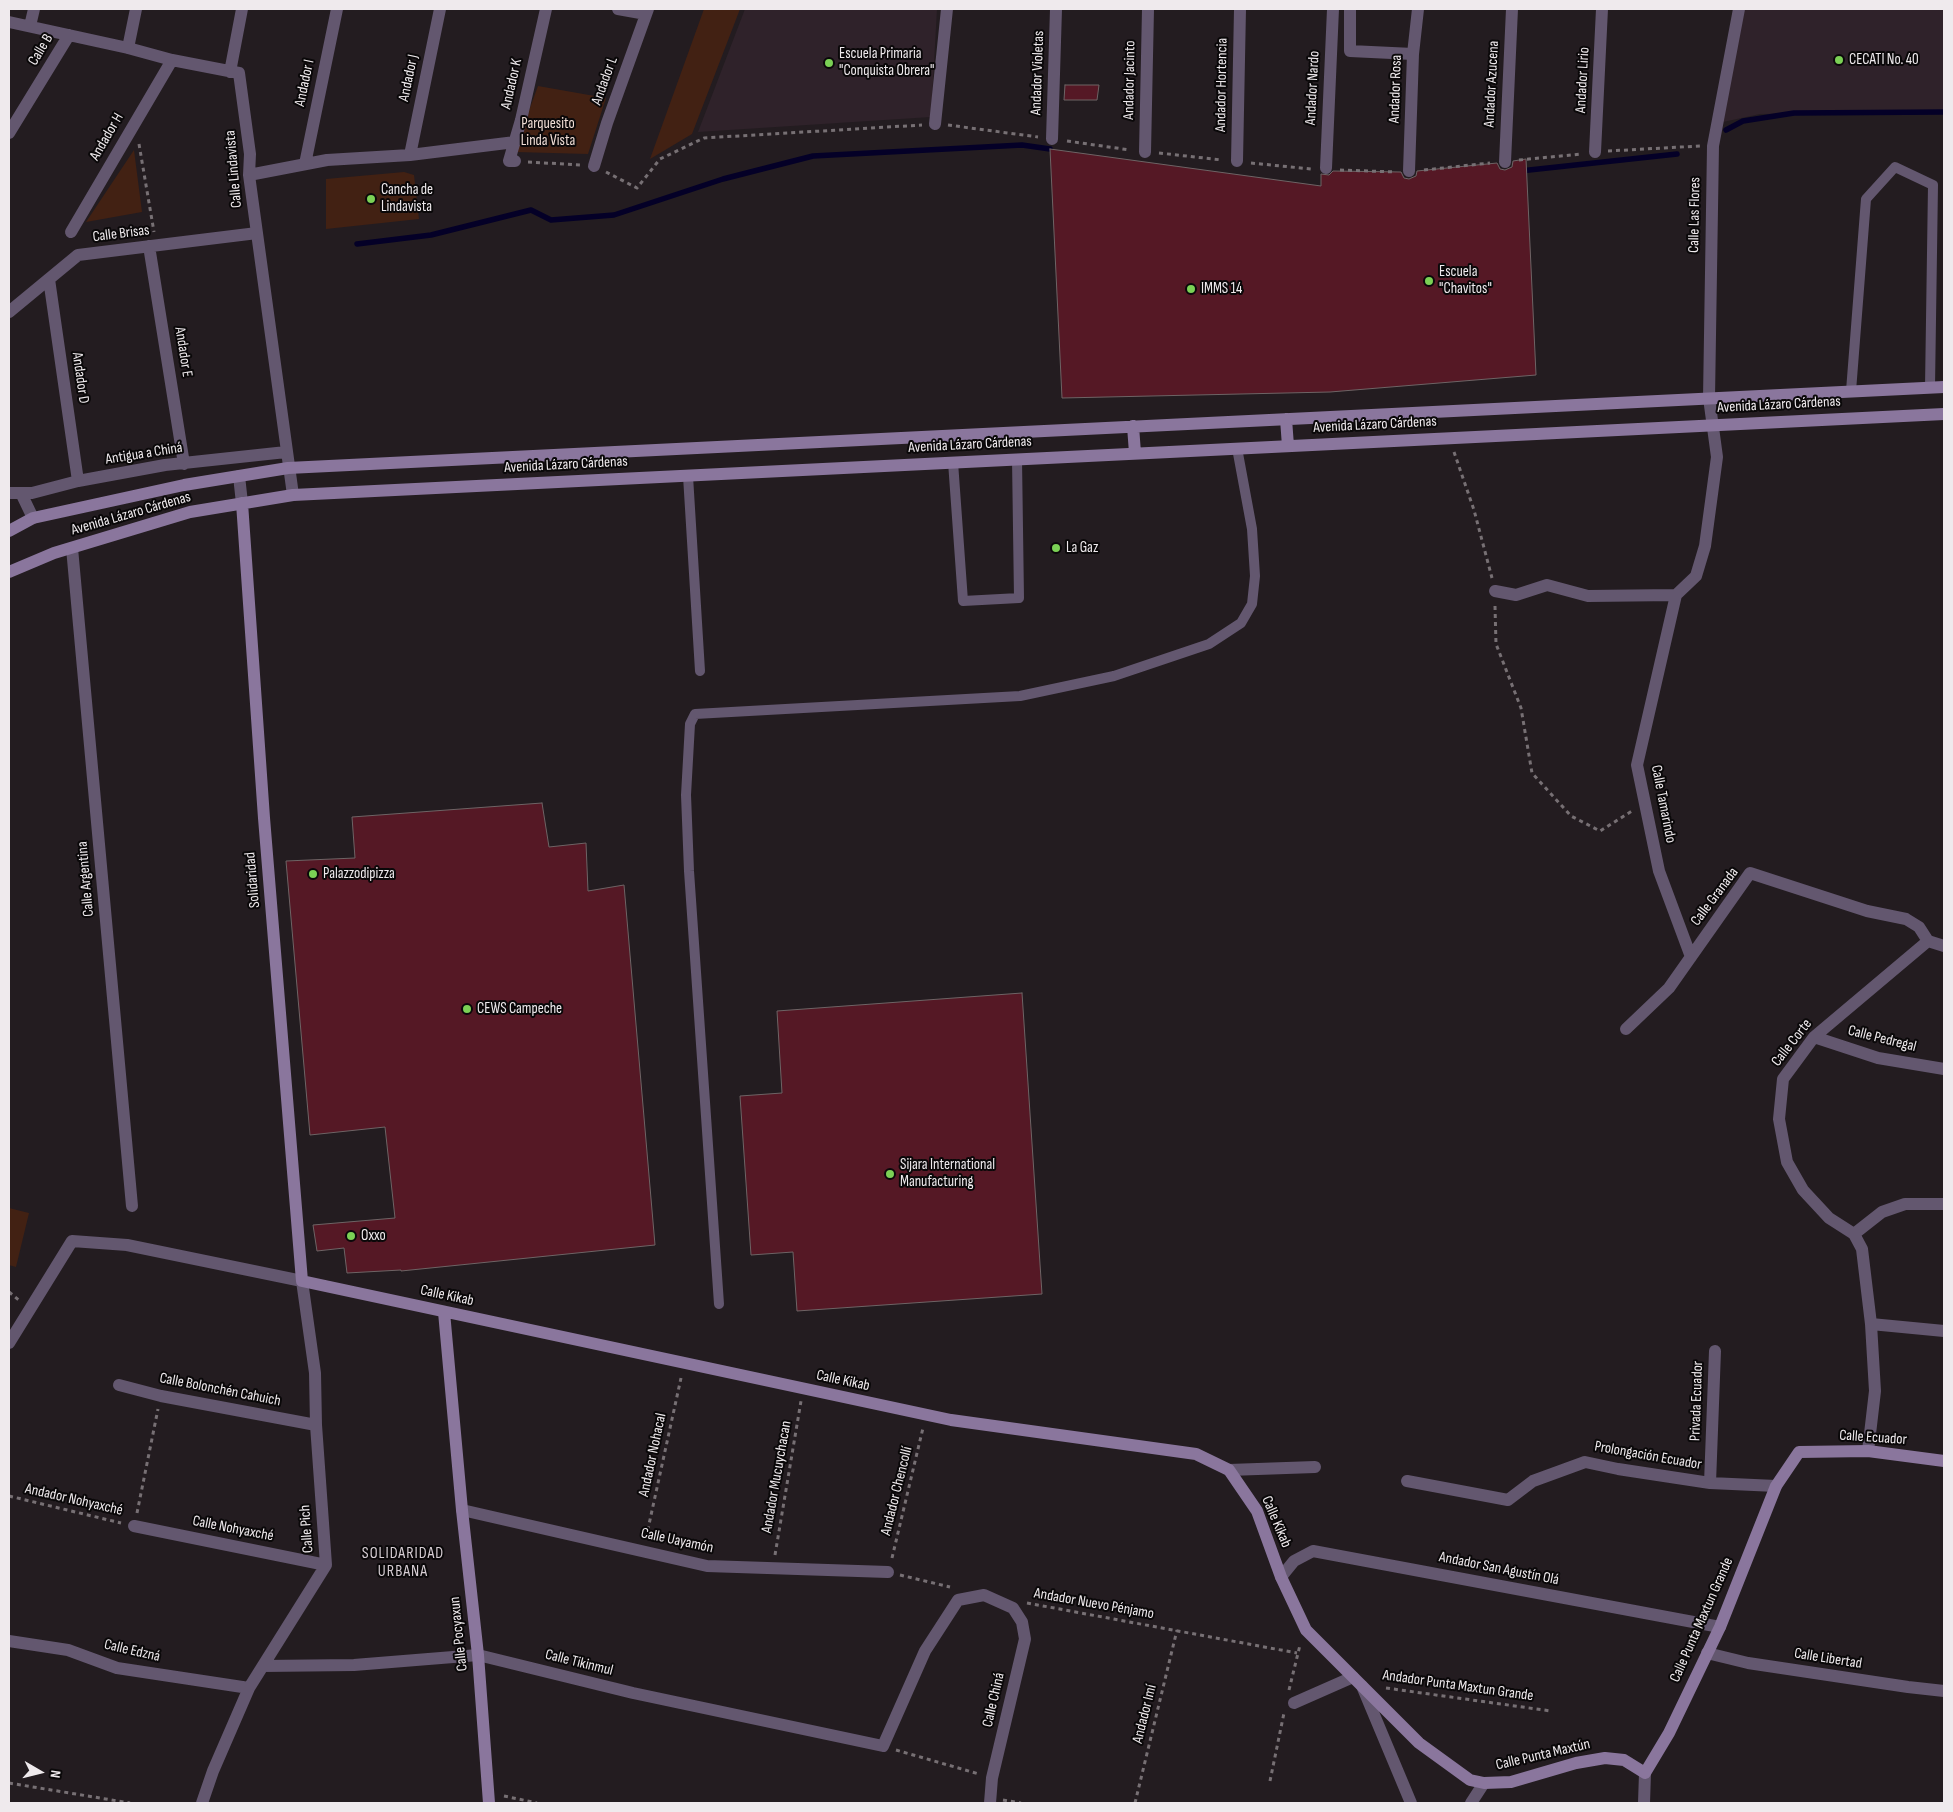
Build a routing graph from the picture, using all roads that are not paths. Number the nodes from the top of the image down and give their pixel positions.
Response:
1 (34, 9) edge
2 (136, 9) edge
3 (242, 9) edge
4 (337, 9) edge
5 (440, 9) edge
6 (546, 9) edge
7 (618, 9) edge
8 (946, 9) edge
9 (1056, 9) edge
10 (1148, 9) edge
11 (1240, 9) edge
12 (1333, 9) edge
13 (1350, 9) edge
14 (1418, 9) edge
15 (1512, 9) edge
16 (1602, 9) edge
17 (1739, 9) edge
18 (647, 11) edge
19 (9, 22) edge
20 (30, 26) junction
21 (69, 35) junction
22 (128, 48) junction
23 (1413, 54) junction
24 (172, 60) junction
25 (230, 72) junction
26 (935, 124) road end
27 (9, 133) edge
28 (1052, 139) road end
29 (515, 142) junction
30 (1145, 152) road end
31 (1595, 152) dead end
32 (410, 155) junction
33 (515, 161) road end
34 (1237, 161) dead end
35 (1504, 162) dead end
36 (305, 164) junction
37 (594, 166) road end
38 (1326, 168) dead end
39 (1409, 172) dead end
40 (249, 175) junction
41 (71, 232) dead end
42 (257, 234) junction
43 (149, 246) junction
44 (49, 279) junction
45 (9, 312) edge
46 (1930, 387) junction
47 (1944, 387) edge
48 (1851, 391) junction
49 (1709, 398) junction
50 (1944, 414) edge
51 (1286, 419) junction
52 (1712, 425) junction
53 (1132, 426) junction
54 (1288, 446) junction
55 (1237, 448) junction
56 (286, 452) junction
57 (1135, 453) junction
58 (1017, 459) junction
59 (953, 462) junction
60 (184, 464) junction
61 (288, 468) junction
62 (238, 476) junction
63 (688, 476) junction
64 (78, 481) junction
65 (15, 493) edge
66 (293, 495) junction
67 (242, 503) junction
68 (33, 518) junction
69 (9, 531) edge
70 (72, 548) junction
71 (9, 572) edge
72 (1495, 591) road end
73 (1676, 595) junction
74 (700, 671) dead end
75 (1928, 941) junction
76 (1944, 946) edge
77 (1691, 957) junction
78 (1626, 1029) dead end
79 (1814, 1037) junction
80 (1944, 1069) edge
81 (1944, 1204) edge
82 (132, 1206) dead end
83 (1854, 1234) junction
84 (302, 1281) junction
85 (719, 1304) dead end
86 (444, 1312) junction
87 (1871, 1324) junction
88 (1944, 1331) edge
89 (9, 1343) edge
90 (1715, 1350) dead end
91 (119, 1385) dead end
92 (316, 1424) junction
93 (1868, 1451) junction
94 (1799, 1452) joint
95 (1944, 1461) edge
96 (1315, 1466) dead end
97 (1229, 1470) junction
98 (1407, 1481) dead end
99 (1710, 1483) junction
100 (1776, 1486) junction
101 (462, 1510) junction
102 (134, 1526) road end
103 (326, 1565) junction
104 (888, 1572) road end
105 (1281, 1577) junction
106 (1018, 1605) joint
107 (1720, 1627) junction
108 (9, 1641) edge
109 (1707, 1653) junction
110 (478, 1655) junction
111 (263, 1666) junction
112 (1357, 1681) junction
113 (249, 1688) junction
114 (1944, 1691) edge
115 (1294, 1703) dead end
116 (1645, 1773) junction
117 (1484, 1783) junction
118 (488, 1798) edge
119 (202, 1803) edge
120 (990, 1803) edge
121 (1412, 1803) edge
122 (1471, 1803) edge
123 (1644, 1803) edge

1 - 20 street
2 - 22 street
3 - 25 street
4 - 36 street, Andador I
5 - 32 street, Andador J
6 - 29 street, Andador K
7 - 18 street
8 - 26 street
9 - 28 street, Andador Violetas
10 - 30 street, Andador Jacinto
11 - 34 street, Andador Hortencia
12 - 38 street, Andador Nardo
13 - 23 street
14 - 23 street, Andador Rosa
15 - 35 street, Andador Azucena
16 - 31 street, Andador Lirio
17 - 49 street, Calle Las Flores
18 - 37 street, Andador L
19 - 20 street
20 - 21 street
21 - 22 street
21 - 27 street, Calle B
22 - 24 street
23 - 39 street, Andador Rosa
24 - 25 street
24 - 41 street, Andador H
25 - 40 street, Calle Lindavista
29 - 32 street
29 - 33 street, Andador K
32 - 36 street
36 - 40 street
40 - 42 street, Calle Lindavista
42 - 43 street, Calle Brisas
42 - 56 street, Calle Lindavista
43 - 44 street, Calle Brisas
43 - 60 street, Andador E
44 - 45 street, Calle Brisas
44 - 64 street, Andador D
46 - 47 main road, Avenida Lázaro Cárdenas
46 - 48 main road, Avenida Lázaro Cárdenas
46 - 48 lane
48 - 49 main road, Avenida Lázaro Cárdenas
49 - 51 main road, Avenida Lázaro Cárdenas
49 - 52 street, Calle Las Flores
50 - 52 main road, Avenida Lázaro Cárdenas
51 - 53 main road, Avenida Lázaro Cárdenas
51 - 54 main road
52 - 54 main road, Avenida Lázaro Cárdenas
52 - 73 street
53 - 57 main road
53 - 61 main road, Avenida Lázaro Cárdenas
54 - 55 main road, Avenida Lázaro Cárdenas
55 - 57 main road, Avenida Lázaro Cárdenas
55 - 85 lane
56 - 60 street, Antigua a Chiná
56 - 61 street, Calle Lindavista
57 - 58 main road, Avenida Lázaro Cárdenas
58 - 59 main road, Avenida Lázaro Cárdenas
58 - 59 lane
59 - 63 main road, Avenida Lázaro Cárdenas
60 - 64 street, Antigua a Chiná
61 - 62 main road, Avenida Lázaro Cárdenas
61 - 66 street, Calle Lindavista
62 - 67 street, Solidaridad
62 - 68 main road, Avenida Lázaro Cárdenas
63 - 66 main road, Avenida Lázaro Cárdenas
63 - 74 lane
64 - 65 street, Antigua a Chiná
65 - 68 street
66 - 67 main road, Avenida Lázaro Cárdenas
67 - 70 main road, Avenida Lázaro Cárdenas
67 - 84 main road, Solidaridad
68 - 69 main road, Avenida Lázaro Cárdenas
70 - 71 main road, Avenida Lázaro Cárdenas
70 - 82 street, Calle Argentina
72 - 73 street
73 - 77 street, Calle Tamarindo
75 - 76 street
75 - 77 street, Calle Granada
75 - 79 street, Calle Corte
77 - 78 street, Calle Granada
79 - 80 street, Calle Pedregal
79 - 83 street, Calle Corte
81 - 83 street
83 - 87 street
84 - 86 main road, Calle Kikab
84 - 89 street, Calle Kikab
84 - 92 street, Calle Pich
86 - 97 main road, Calle Kikab
86 - 101 main road, Calle Pocyaxun
87 - 88 street
87 - 93 street
90 - 99 street, Privada Ecuador
91 - 92 street, Calle Bolonchén Cahuich
92 - 103 street, Calle Pich
93 - 94 main road, Calle Ecuador
93 - 95 main road, Calle Ecuador
94 - 100 main road, Calle Punta Maxtun Grande
96 - 97 street
97 - 105 main road, Calle Kikab
98 - 99 street, Prolongación Ecuador
99 - 100 street, Prolongación Ecuador
100 - 107 main road, Calle Punta Maxtun Grande
101 - 104 street, Calle Uayamón
101 - 110 main road, Calle Pocyaxun
102 - 103 street, Calle Nohyaxché
103 - 111 street, Calle Pich
105 - 107 street, Andador San Agustín Olá
105 - 112 main road, Calle Kikab
106 - 110 street, Calle Tikinmul
106 - 120 street, Calle Chiná
107 - 109 main road, Calle Punta Maxtun Grande
108 - 113 street, Calle Edzná
109 - 114 street, Calle Libertad
109 - 116 main road, Calle Punta Maxtun Grande
110 - 111 street, Calle Tikinmul
110 - 118 main road, Calle Pocyaxun
111 - 113 street, Calle Pich
112 - 115 street
112 - 117 main road, Calle Punta Maxtún
112 - 121 street, Calle Kikab
113 - 119 street, Calle Pich
116 - 117 main road, Calle Punta Maxtún
116 - 123 street, Calle Punta Maxtun Grande
117 - 122 street

